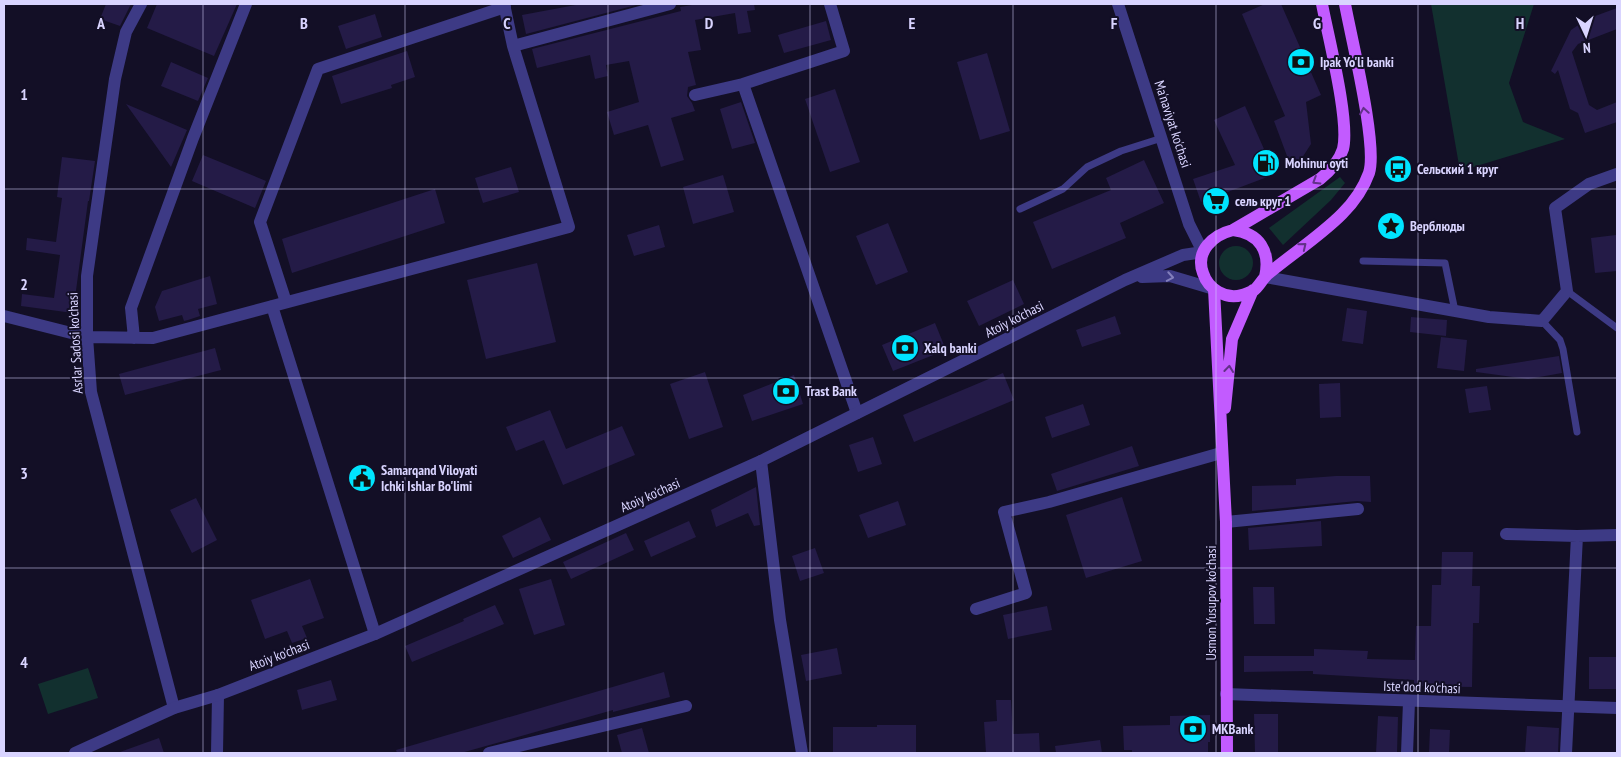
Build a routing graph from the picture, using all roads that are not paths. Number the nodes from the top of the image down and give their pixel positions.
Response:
1 (141, 4) edge
2 (246, 4) edge
3 (670, 4) edge
4 (830, 4) edge
5 (1118, 4) edge
6 (1322, 4) edge
7 (1345, 4) edge
8 (505, 5) edge
9 (513, 46) junction
10 (743, 84) junction
11 (695, 95) dead end
12 (1162, 138) junction
13 (1617, 174) edge
14 (1020, 209) dead end
15 (1233, 230) junction
16 (1203, 252) junction
17 (1363, 261) dead end
18 (1265, 276) junction
19 (1125, 280) junction
20 (1214, 289) junction
21 (1253, 290) junction
22 (1567, 291) junction
23 (286, 302) junction
24 (272, 306) junction
25 (1455, 311) junction
26 (4, 316) edge
27 (1542, 321) junction
28 (1617, 328) edge
29 (87, 337) junction
30 (134, 338) junction
31 (858, 413) junction
32 (1577, 432) dead end
33 (1221, 453) junction
34 (761, 461) junction
35 (1358, 509) dead end
36 (1226, 522) junction
37 (1506, 534) dead end
38 (1617, 535) edge
39 (1577, 536) junction
40 (976, 609) dead end
41 (375, 634) junction
42 (1226, 694) junction
43 (218, 695) junction
44 (1408, 702) junction
45 (686, 706) dead end
46 (1569, 706) junction
47 (174, 708) junction
48 (1617, 708) edge
49 (75, 753) edge
50 (217, 753) edge
51 (489, 753) edge
52 (802, 753) edge
53 (1227, 753) edge
54 (1407, 753) edge
55 (1566, 753) edge

1 - 29 street, Asrlar Sadosi ko'chasi
2 - 30 street
3 - 9 street
4 - 10 street
5 - 12 street, Ma'naviyat ko'chasi
6 -> 15 main road
18 -> 7 main road
8 - 9 street
8 - 23 street
9 - 23 street
10 - 11 street
10 - 31 street
12 - 14 lane
12 - 16 street, Ma'naviyat ko'chasi
13 - 22 street
15 - 16 main road
15 - 18 main road
16 - 19 street, Atoiy ko'chasi
16 - 20 main road
17 - 25 lane
18 - 21 main road
18 - 25 street
19 -> 20 street, Atoiy ko'chasi
19 - 31 street, Atoiy ko'chasi
20 - 21 main road
20 - 33 main road, Usmon Yusupov ko'chasi
33 -> 21 main road, Usmon Yusupov ko'chasi
22 - 27 street
22 - 28 lane
23 - 24 street
24 - 30 street
24 - 41 street
25 - 27 street
26 - 29 street
27 - 32 lane
29 - 30 street
29 - 47 street, Asrlar Sadosi ko'chasi
31 - 34 street, Atoiy ko'chasi
33 - 36 main road, Usmon Yusupov ko'chasi
33 - 40 street
34 - 41 street, Atoiy ko'chasi
34 - 52 street
35 - 36 street
36 - 42 main road, Usmon Yusupov ko'chasi
37 - 39 street
38 - 39 street
39 - 46 street
41 - 43 street, Atoiy ko'chasi
42 - 44 street, Iste'dod ko'chasi
42 - 53 main road, Usmon Yusupov ko'chasi
43 - 47 street, Atoiy ko'chasi
43 - 50 street
44 - 46 street, Iste'dod ko'chasi
44 - 54 street
45 - 51 street
46 - 48 street, Iste'dod ko'chasi
46 - 55 street
47 - 49 street, Atoiy ko'chasi

